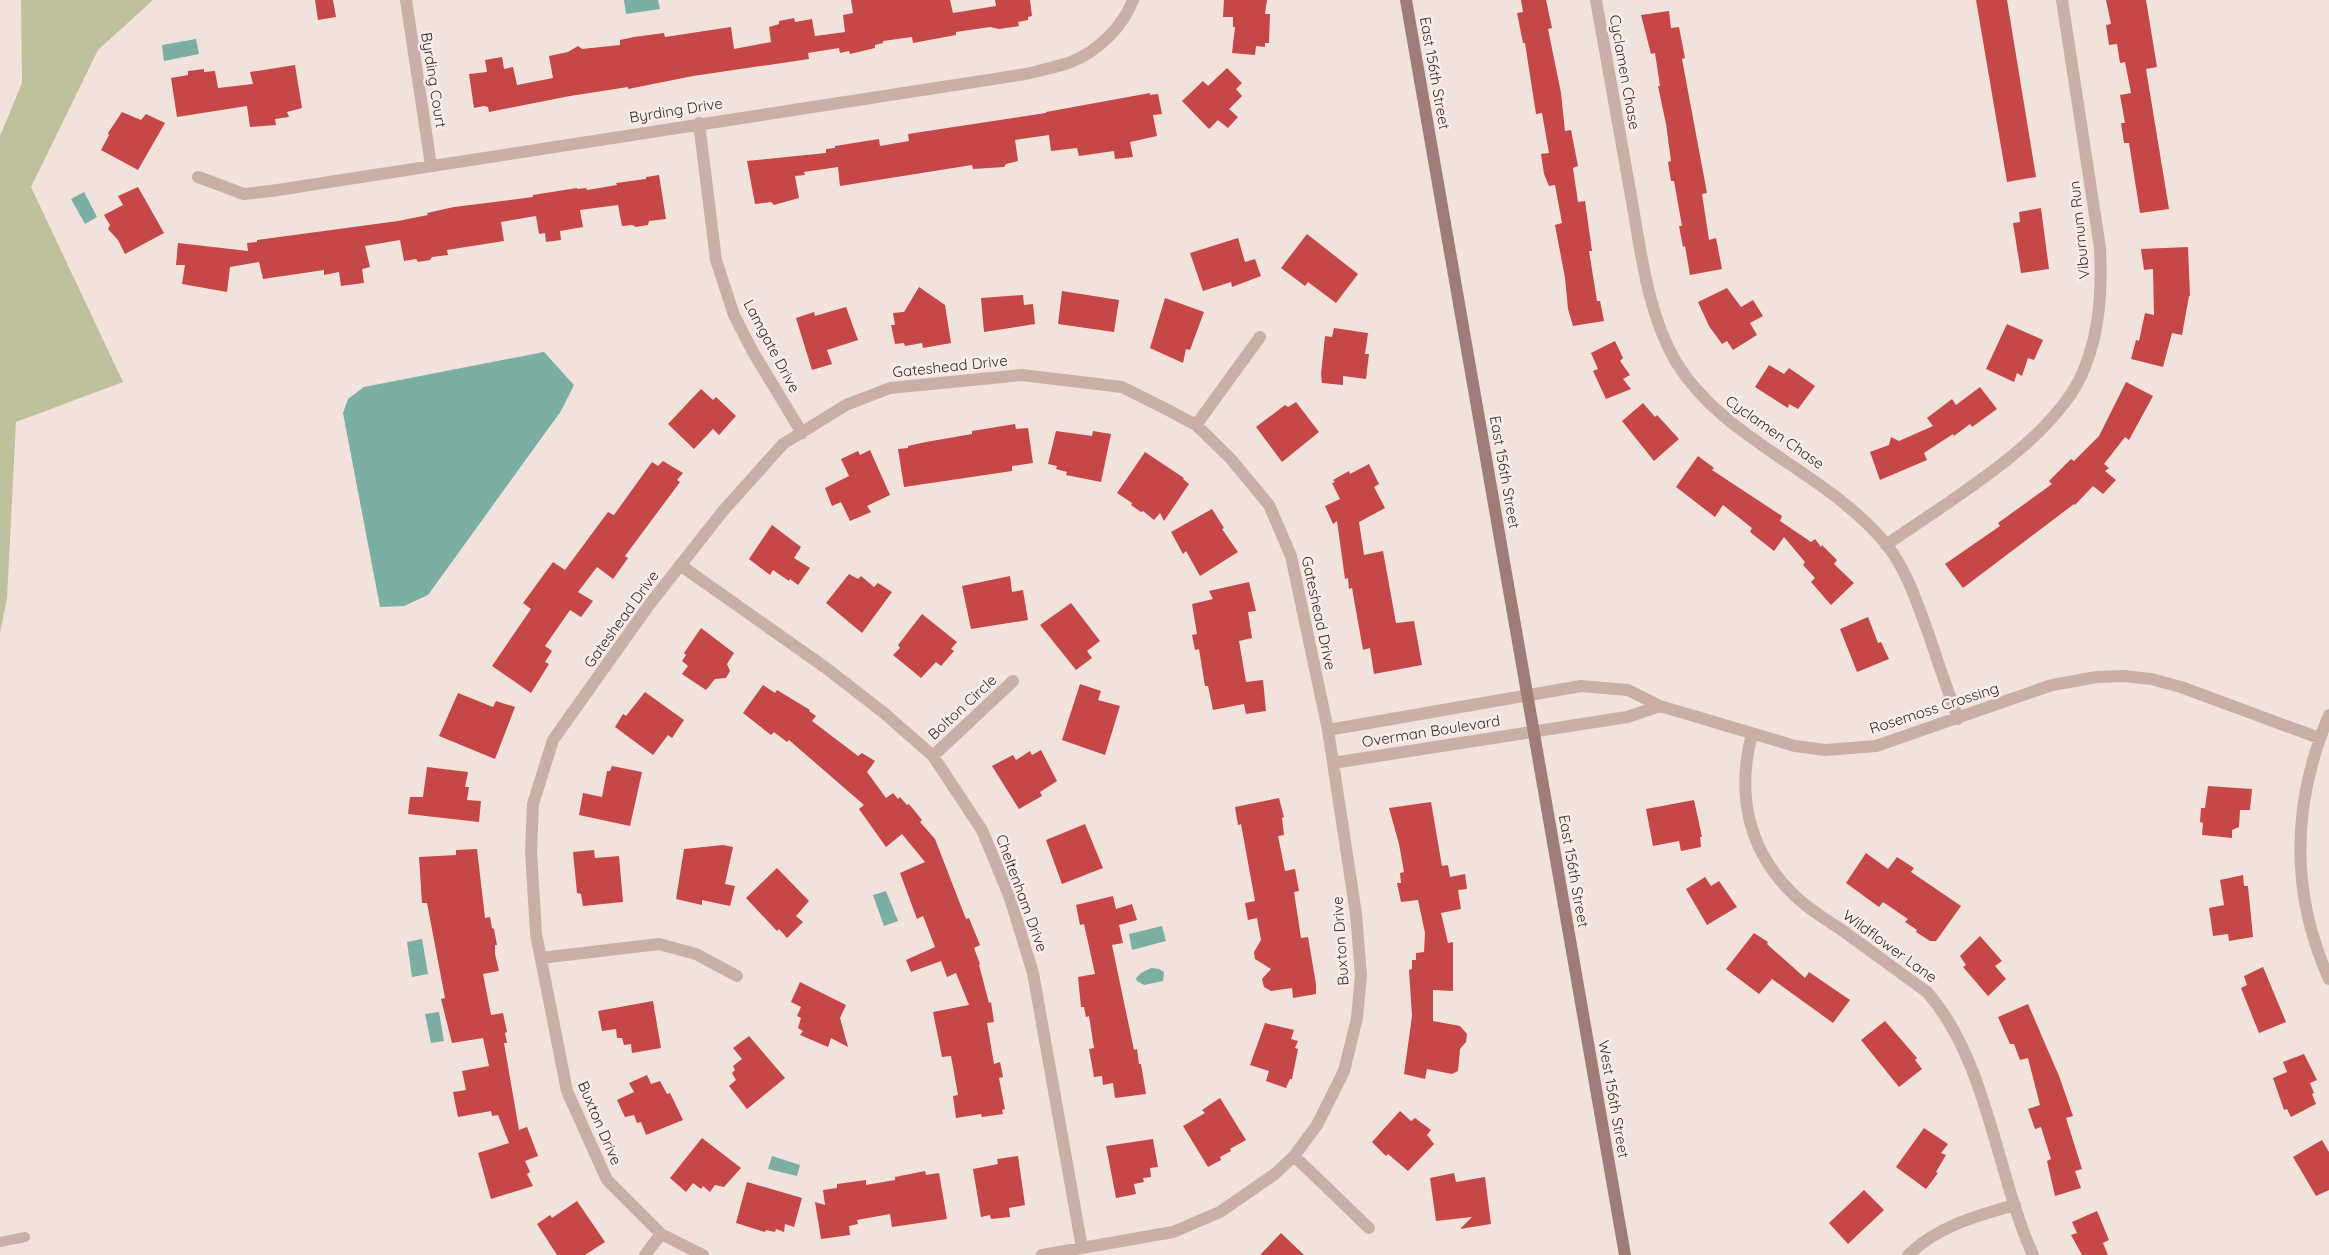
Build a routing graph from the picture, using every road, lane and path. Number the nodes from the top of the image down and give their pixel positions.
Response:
1 (406, 0) edge
2 (1133, 0) edge
3 (1406, 0) edge
4 (1596, 0) edge
5 (2062, 0) edge
6 (699, 123) junction
7 (431, 166) junction
8 (198, 177) dead end
9 (1260, 337) dead end
10 (1196, 425) junction
11 (802, 433) junction
12 (1886, 545) junction
13 (680, 565) junction
14 (1013, 681) dead end
15 (1527, 696) junction
16 (1660, 706) junction
17 (2329, 715) edge
18 (1958, 719) junction
19 (1328, 730) junction
20 (1533, 731) junction
21 (1752, 734) junction
22 (2320, 738) junction
23 (933, 756) junction
24 (1333, 763) junction
25 (1571, 949) joint
26 (541, 958) junction
27 (737, 976) dead end
28 (2329, 979) edge
29 (1294, 1156) junction
30 (2015, 1205) junction
31 (1369, 1228) dead end
32 (661, 1234) junction
33 (25, 1237) dead end
34 (0, 1242) edge
35 (1082, 1248) junction
36 (646, 1255) edge
37 (703, 1255) edge
38 (1042, 1255) edge
39 (1625, 1255) edge
40 (1908, 1255) edge
41 (2033, 1255) edge

1 - 7 street, Byrding Court
2 - 6 street, Byrding Drive
3 - 15 street, East 156th Street
4 - 12 street, Cyclamen Chase
5 - 12 street, Viburnum Run
6 - 7 street, Byrding Drive
6 - 11 street, Lamgate Drive
7 - 8 street, Byrding Drive
9 - 10 street
10 - 11 street, Gateshead Drive
10 - 19 street, Gateshead Drive
11 - 13 street, Gateshead Drive
12 - 18 street, Cyclamen Chase
13 - 23 street, Cheltenham Drive
13 - 26 street, Gateshead Drive
14 - 23 street, Bolton Circle
15 - 16 street, Rosemoss Crossing
15 - 19 street, Rosemoss Crossing
15 - 20 street, East 156th Street
16 - 20 street, Overman Boulevard
16 - 21 street, Rosemoss Crossing
17 - 22 street
18 - 21 street, Rosemoss Crossing
18 - 22 street, Rosemoss Crossing
19 - 24 street, Gateshead Drive
20 - 24 street, Overman Boulevard
20 - 25 street, East 156th Street
21 - 30 street, Wildflower Lane
22 - 28 street
23 - 35 street, Cheltenham Drive
24 - 29 street, Buxton Drive
25 - 39 street, West 156th Street
26 - 27 street
26 - 32 street, Buxton Drive
29 - 31 street
29 - 35 street, Buxton Drive
30 - 40 street
30 - 41 street, Wildflower Lane
32 - 36 street
32 - 37 street, Buxton Drive
33 - 34 lane
35 - 38 street, Buxton Drive

